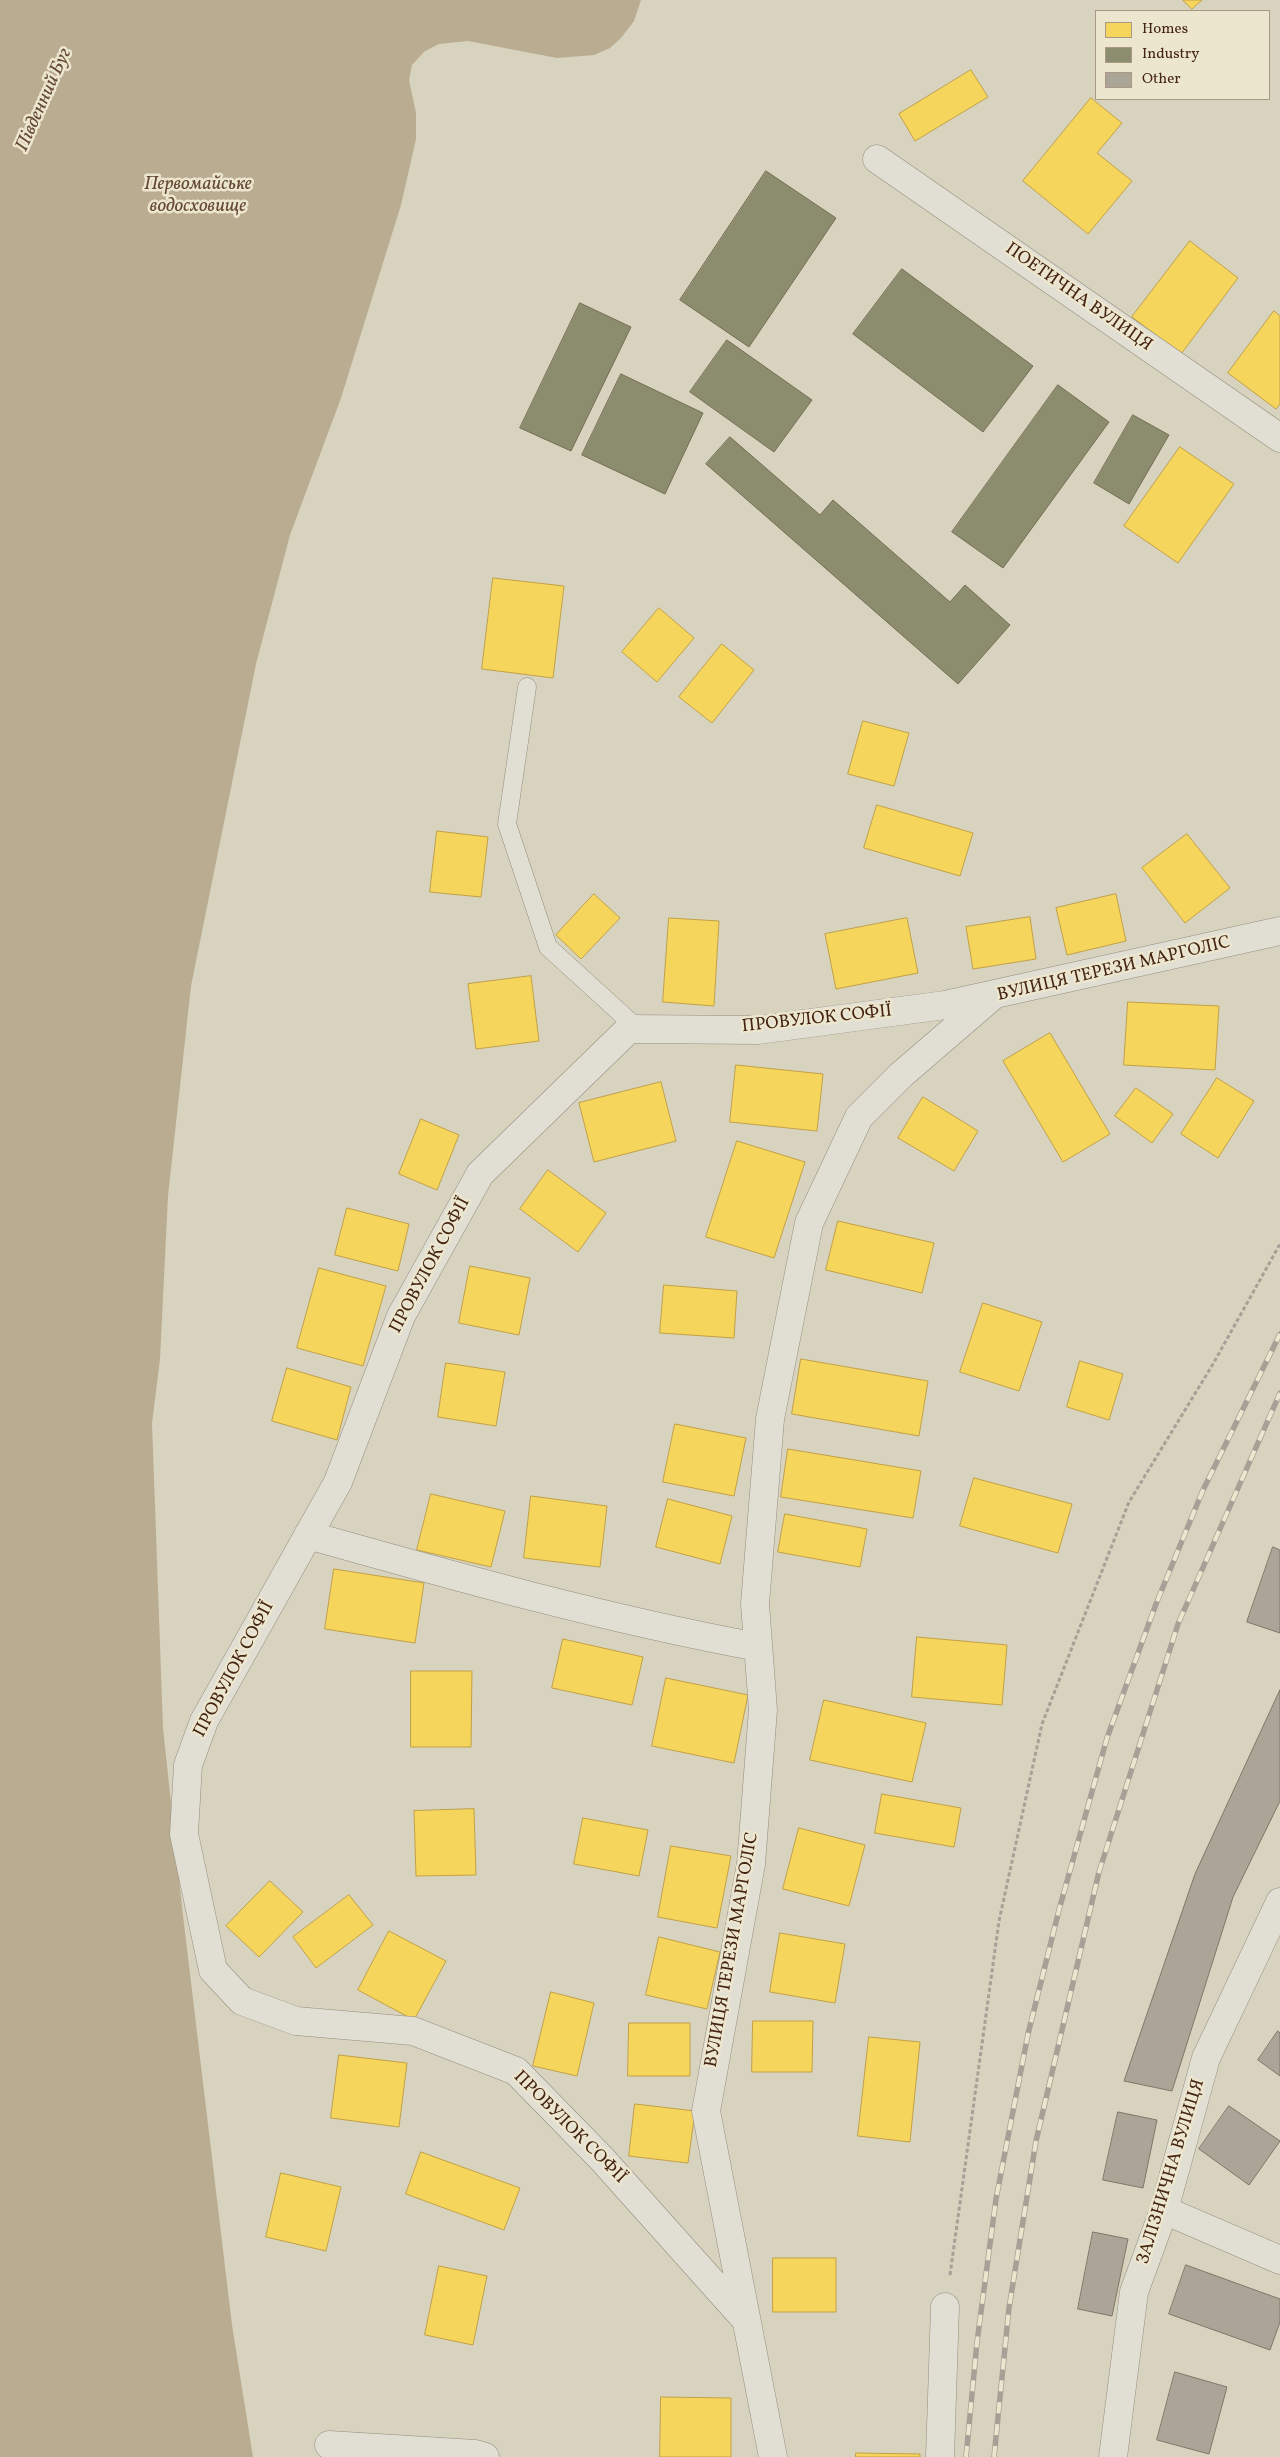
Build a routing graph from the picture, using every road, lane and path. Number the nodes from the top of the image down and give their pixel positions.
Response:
1 (876, 159) dead end
2 (1280, 438) edge
3 (527, 687) dead end
4 (1280, 931) edge
5 (995, 994) junction
6 (638, 1029) junction
7 (1280, 1244) edge
8 (308, 1535) junction
9 (758, 1647) junction
10 (1280, 1902) edge
11 (1164, 2210) junction
12 (1280, 2260) edge
13 (945, 2308) joint
14 (746, 2320) junction
15 (330, 2445) dead end
16 (485, 2457) edge
17 (773, 2457) edge
18 (940, 2457) edge
19 (1113, 2457) edge

1 - 2 street, ПОЕТИЧНА ВУЛИЦЯ
3 - 6 lane
4 - 5 street, ВУЛИЦЯ ТЕРЕЗИ МАРГОЛІС
5 - 6 street, ПРОВУЛОК СОФІЇ
5 - 9 street, ВУЛИЦЯ ТЕРЕЗИ МАРГОЛІС
6 - 8 street, ПРОВУЛОК СОФІЇ
7 - 13 path
8 - 9 street
8 - 14 street, ПРОВУЛОК СОФІЇ
9 - 14 street, ВУЛИЦЯ ТЕРЕЗИ МАРГОЛІС
10 - 11 street, ЗАЛІЗНИЧНА ВУЛИЦЯ
11 - 12 street
11 - 19 street, ЗАЛІЗНИЧНА ВУЛИЦЯ
13 - 18 street
14 - 17 street, ВУЛИЦЯ ТЕРЕЗИ МАРГОЛІС
15 - 16 street

